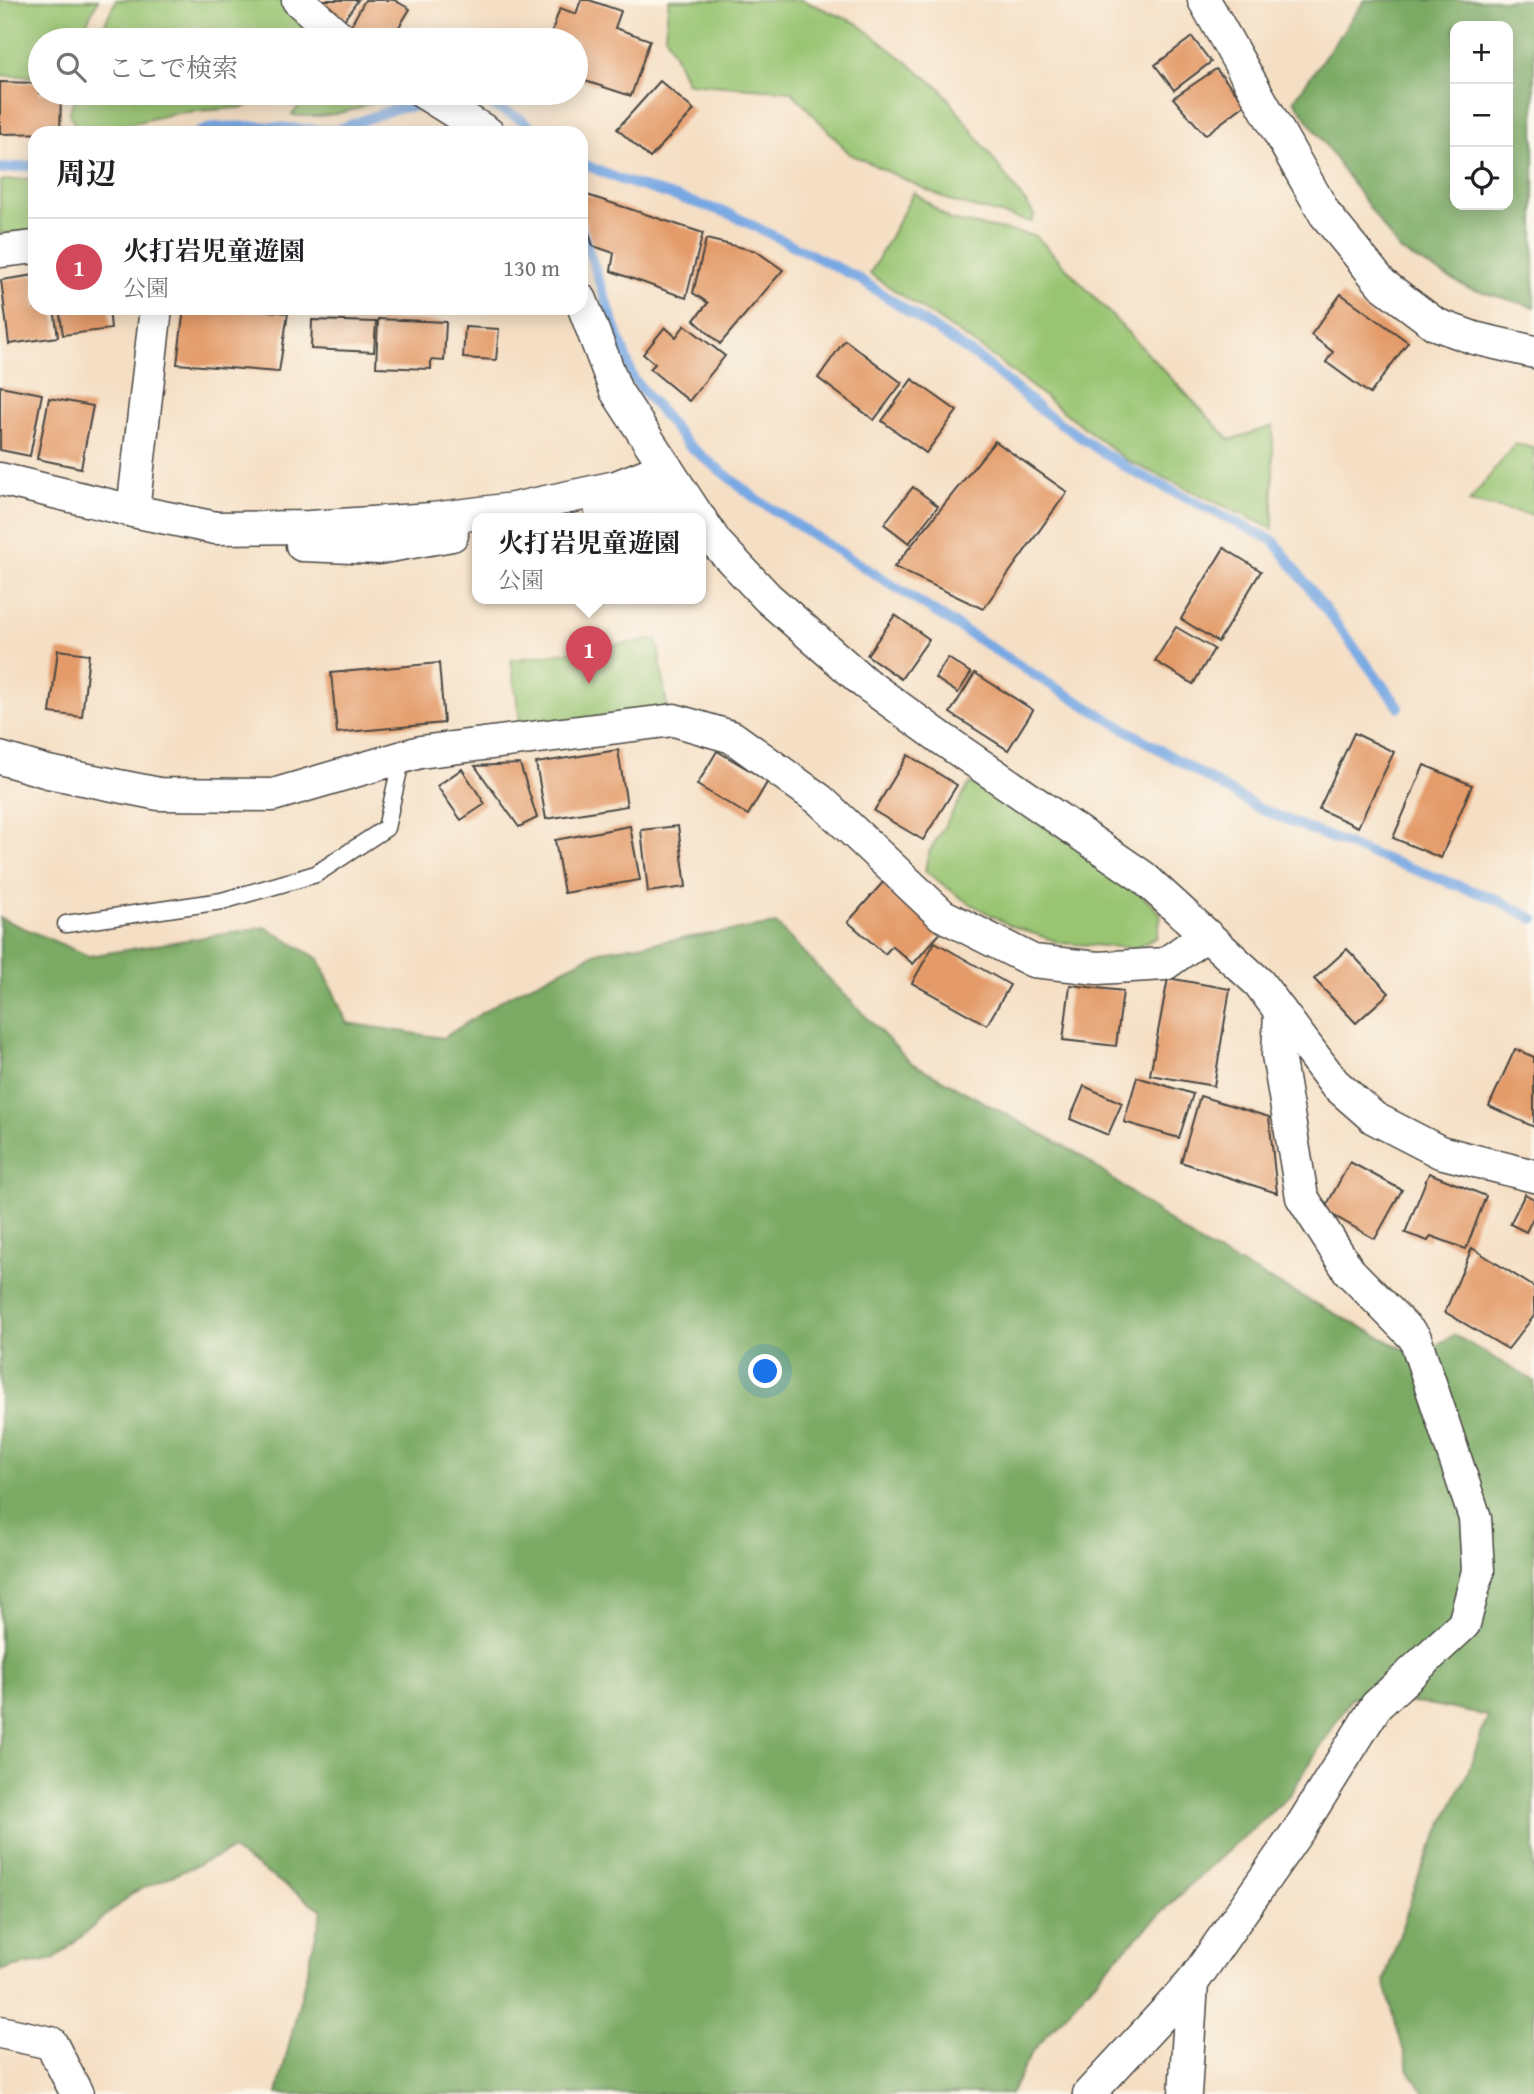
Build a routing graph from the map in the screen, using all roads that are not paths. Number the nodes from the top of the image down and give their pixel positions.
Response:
1 (298, 0) edge
2 (1204, 0) edge
3 (330, 28) edge
4 (443, 105) edge
5 (477, 126) edge
6 (28, 248) edge
7 (0, 251) edge
8 (155, 315) edge
9 (587, 315) edge
10 (1534, 352) edge
11 (666, 467) junction
12 (0, 479) edge
13 (0, 500) edge
14 (133, 511) junction
15 (481, 513) edge
16 (570, 513) edge
17 (668, 513) edge
18 (696, 513) edge
19 (472, 514) edge
20 (472, 531) edge
21 (706, 534) edge
22 (714, 554) edge
23 (402, 757) junction
24 (0, 758) edge
25 (66, 924) dead end
26 (1206, 935) junction
27 (1280, 1011) junction
28 (1534, 1175) edge
29 (1192, 1983) junction
30 (0, 2032) edge
31 (77, 2094) edge
32 (1089, 2094) edge
33 (1185, 2094) edge

1 - 3 street
2 - 10 street
4 - 5 street
6 - 7 street
8 - 14 street
9 - 11 street
11 - 15 street
11 - 18 street
12 - 14 street
13 - 20 street
14 - 19 street
16 - 17 street
21 - 22 street
22 - 26 street
23 - 24 street
23 - 25 lane
23 - 26 street
26 - 27 street
27 - 28 street
27 - 29 street
29 - 32 street
29 - 33 street
30 - 31 street

